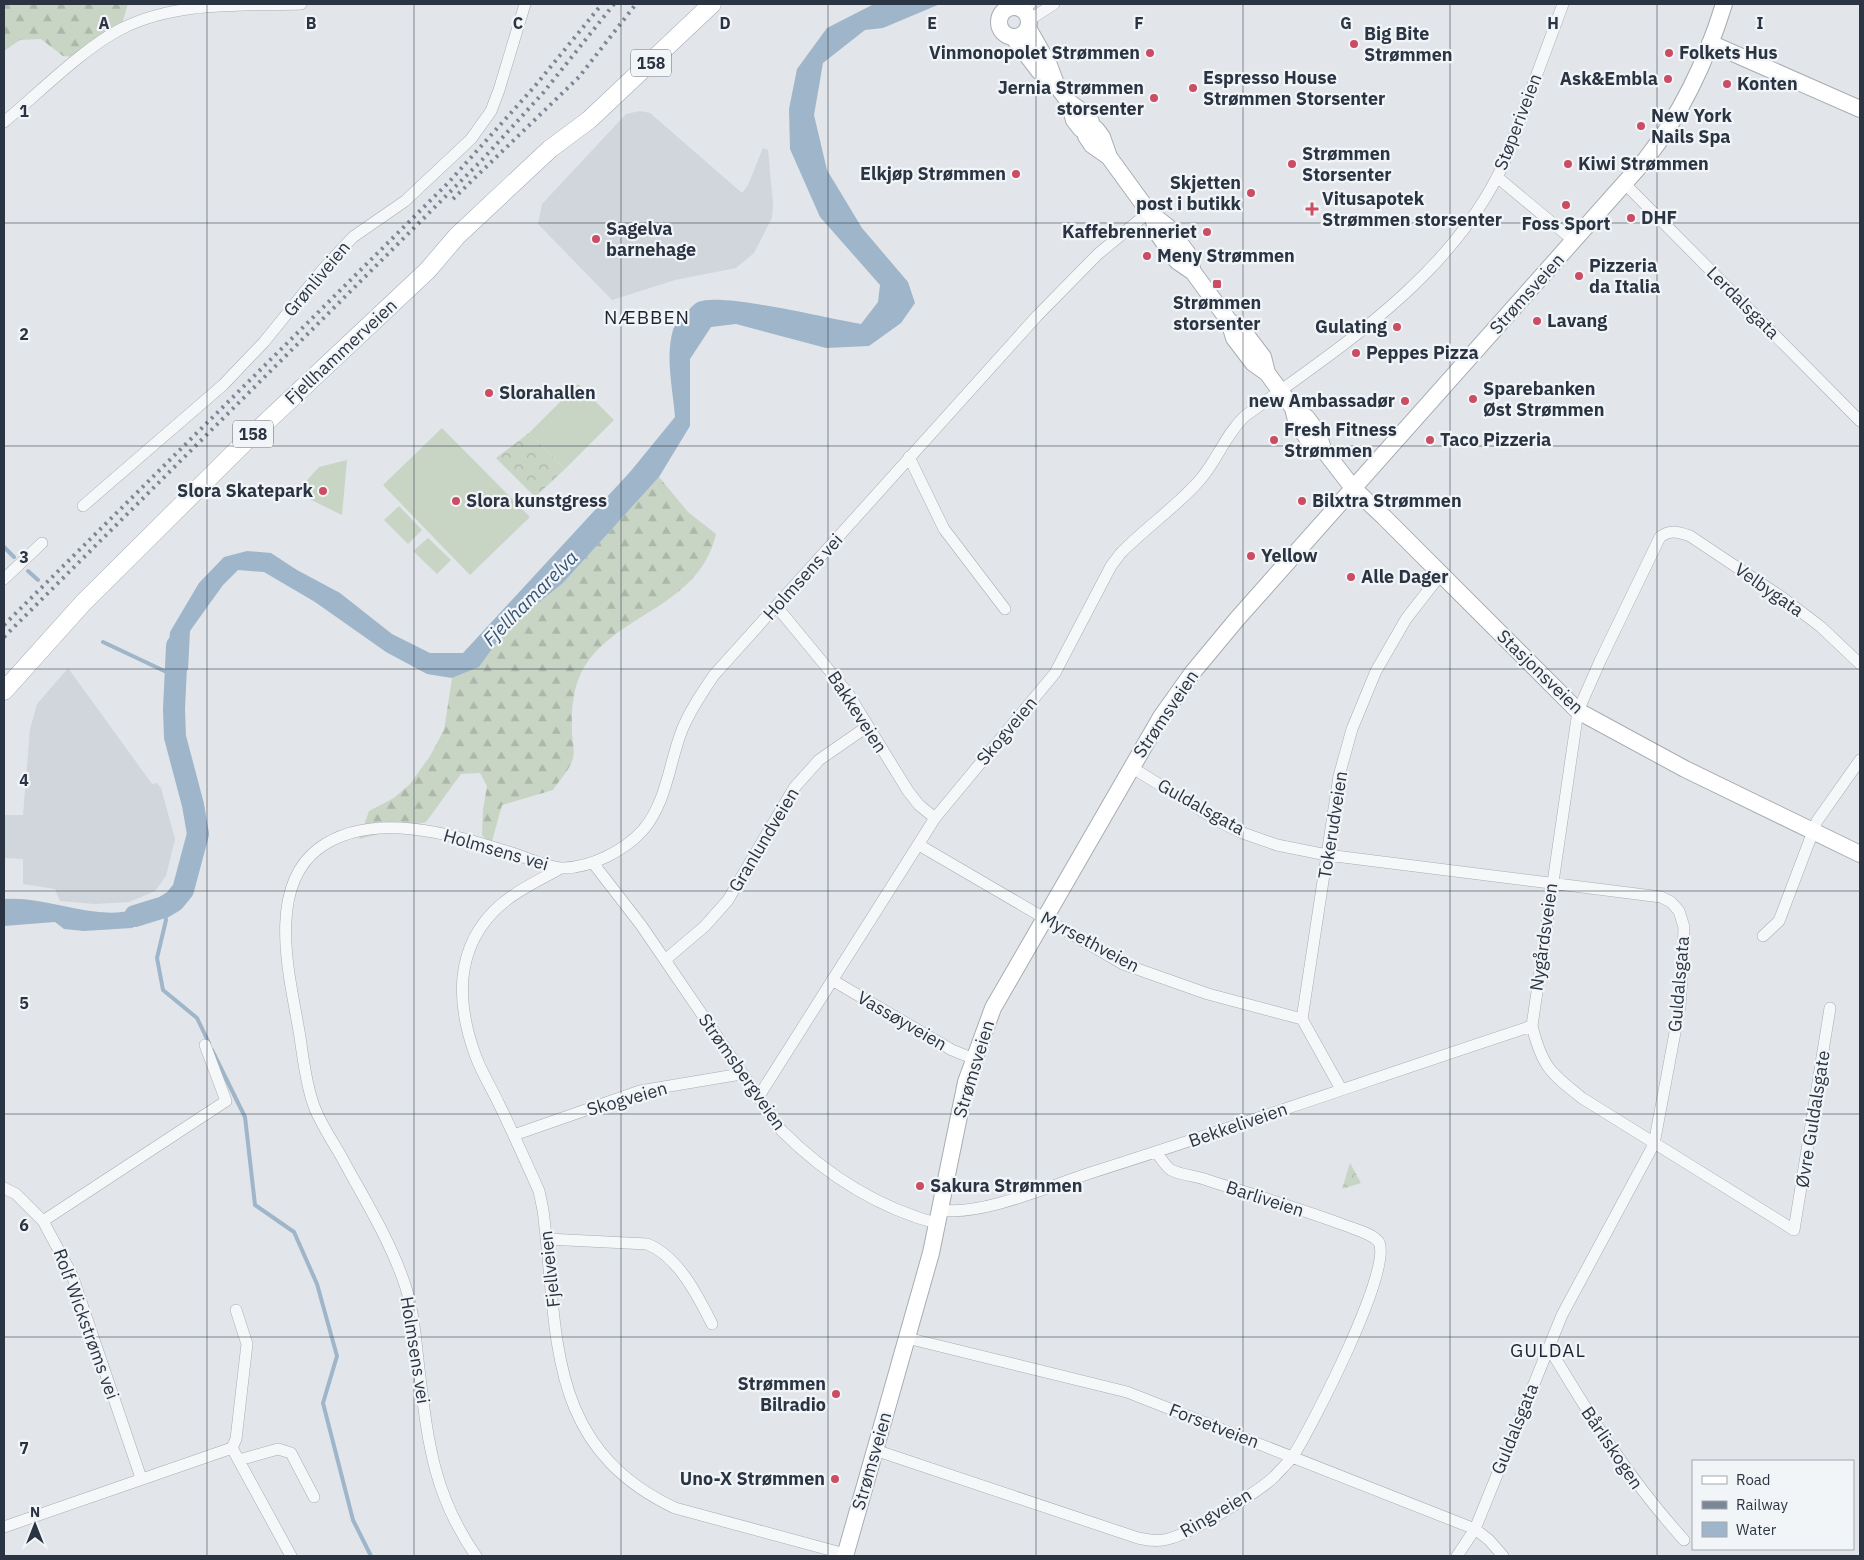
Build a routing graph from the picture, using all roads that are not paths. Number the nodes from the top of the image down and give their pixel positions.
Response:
1 (301, 4) edge
2 (525, 4) edge
3 (712, 4) edge
4 (992, 4) edge
5 (1054, 4) edge
6 (1563, 4) edge
7 (1724, 4) edge
8 (1022, 12) edge
9 (1000, 20) junction
10 (1013, 37) junction
11 (1710, 43) junction
12 (1057, 86) junction
13 (1860, 109) edge
14 (4, 122) edge
15 (1497, 177) junction
16 (1625, 184) junction
17 (1150, 213) junction
18 (1574, 241) junction
19 (1280, 390) junction
20 (1860, 421) edge
21 (909, 457) junction
22 (1353, 488) junction
23 (83, 506) dead end
24 (1667, 531) joint
25 (42, 542) dead end
26 (1441, 574) junction
27 (4, 579) edge
28 (83, 603) junction
29 (777, 607) junction
30 (1005, 609) dead end
31 (1860, 664) edge
32 (4, 675) edge
33 (4, 691) edge
34 (1578, 711) junction
35 (868, 726) junction
36 (1860, 760) edge
37 (1131, 767) junction
38 (935, 818) junction
39 (1812, 831) junction
40 (919, 845) junction
41 (1860, 854) edge
42 (1327, 855) junction
43 (593, 864) junction
44 (561, 868) junction
45 (1552, 884) junction
46 (1043, 919) junction
47 (1763, 936) dead end
48 (665, 960) junction
49 (832, 980) junction
50 (1830, 1008) dead end
51 (1302, 1019) junction
52 (1532, 1026) junction
53 (205, 1045) dead end
54 (974, 1059) junction
55 (742, 1074) junction
56 (1341, 1090) junction
57 (759, 1096) junction
58 (514, 1135) junction
59 (1654, 1144) junction
60 (1156, 1152) junction
61 (4, 1188) edge
62 (940, 1217) junction
63 (43, 1221) junction
64 (1794, 1230) joint
65 (547, 1239) junction
66 (1378, 1241) joint
67 (236, 1310) dead end
68 (712, 1324) dead end
69 (907, 1338) junction
70 (1547, 1352) junction
71 (232, 1448) junction
72 (875, 1450) junction
73 (1292, 1456) junction
74 (239, 1460) junction
75 (141, 1478) junction
76 (314, 1497) dead end
77 (4, 1527) edge
78 (1475, 1529) junction
79 (1684, 1540) dead end
80 (845, 1555) edge
81 (291, 1556) edge
82 (476, 1556) edge
83 (1457, 1556) edge
84 (1503, 1556) edge

1 - 14 street
2 - 23 street, Grønliveien
3 - 28 main road, Fjellhammerveien / 158
4 - 9 main road
5 - 8 street
6 - 15 street, Støperiveien
7 - 11 main road, Strømsveien
8 - 9 main road
8 - 10 main road
8 - 12 main road, Stasjonsveien
9 - 10 main road, Stasjonsveien
10 - 12 main road, Stasjonsveien
11 - 13 main road
11 - 16 main road, Strømsveien
12 - 17 main road, Stasjonsveien
15 - 18 street
15 - 19 street, Støperiveien
16 - 18 main road, Strømsveien
16 - 20 street, Lerdalsgata
17 - 19 main road, Stasjonsveien
17 - 21 street, Holmsens vei
18 - 22 main road, Strømsveien
19 - 22 main road, Stasjonsveien
19 - 38 street, Skogveien
21 - 29 street, Holmsens vei
21 - 30 street
22 - 26 main road, Stasjonsveien
22 - 37 main road, Strømsveien
24 - 31 street, Velbygata
24 - 34 street, Nygårdsveien
25 - 27 street
26 - 34 main road, Stasjonsveien
26 - 42 street, Tokerudveien
28 - 32 main road, 158
28 - 33 main road, 158
29 - 35 street, Bakkeveien
29 - 43 street, Holmsens vei
34 - 39 main road, Stasjonsveien
34 - 45 street, Nygårdsveien
35 - 38 street, Bakkeveien
35 - 48 street, Granlundveien
36 - 39 street
37 - 42 street, Guldalsgata
37 - 46 main road, Strømsveien
38 - 40 street, Skogveien
39 - 41 main road, Stasjonsveien
39 - 47 street
40 - 46 street, Myrsethveien
40 - 49 street, Skogveien
42 - 45 street, Guldalsgata
42 - 51 street, Tokerudveien
43 - 44 street, Holmsens vei
43 - 48 street, Strømsbergveien
44 - 58 street, Fjellveien
44 - 82 street, Holmsens vei
45 - 52 street, Nygårdsveien
45 - 59 street, Guldalsgata
46 - 51 street, Myrsethveien
46 - 54 main road, Strømsveien
48 - 55 street, Strømsbergveien
49 - 54 street, Vassøyveien
49 - 57 street, Skogveien
50 - 64 street, Øvre Guldalsgate
51 - 56 street
52 - 56 street, Bekkeliveien
52 - 59 street, Nygårdsveien
53 - 63 street
54 - 62 main road, Strømsveien
55 - 57 street, Strømsbergveien
55 - 58 street, Skogveien
56 - 60 street, Bekkeliveien
57 - 62 street, Strømsbergveien
58 - 65 street, Fjellveien
59 - 64 street, Nygårdsveien
59 - 70 street, Guldalsgata
60 - 62 street, Bekkeliveien
60 - 66 street, Barliveien
61 - 63 street, Rolf Wickstrøms vei
62 - 69 main road, Strømsveien
63 - 75 street, Rolf Wickstrøms vei
65 - 68 street
65 - 80 street, Fjellveien
66 - 73 street, Ringveien
67 - 71 street
69 - 72 main road, Strømsveien
69 - 73 street, Forsetveien
70 - 78 street, Guldalsgata
70 - 79 street, Bårliskogen
71 - 74 street
71 - 75 street
72 - 73 street, Ringveien
72 - 80 main road, Strømsveien
73 - 78 street, Forsetveien
74 - 76 street
74 - 81 street
75 - 77 street
78 - 83 street, Guldalsgata
78 - 84 street, Forsetveien

